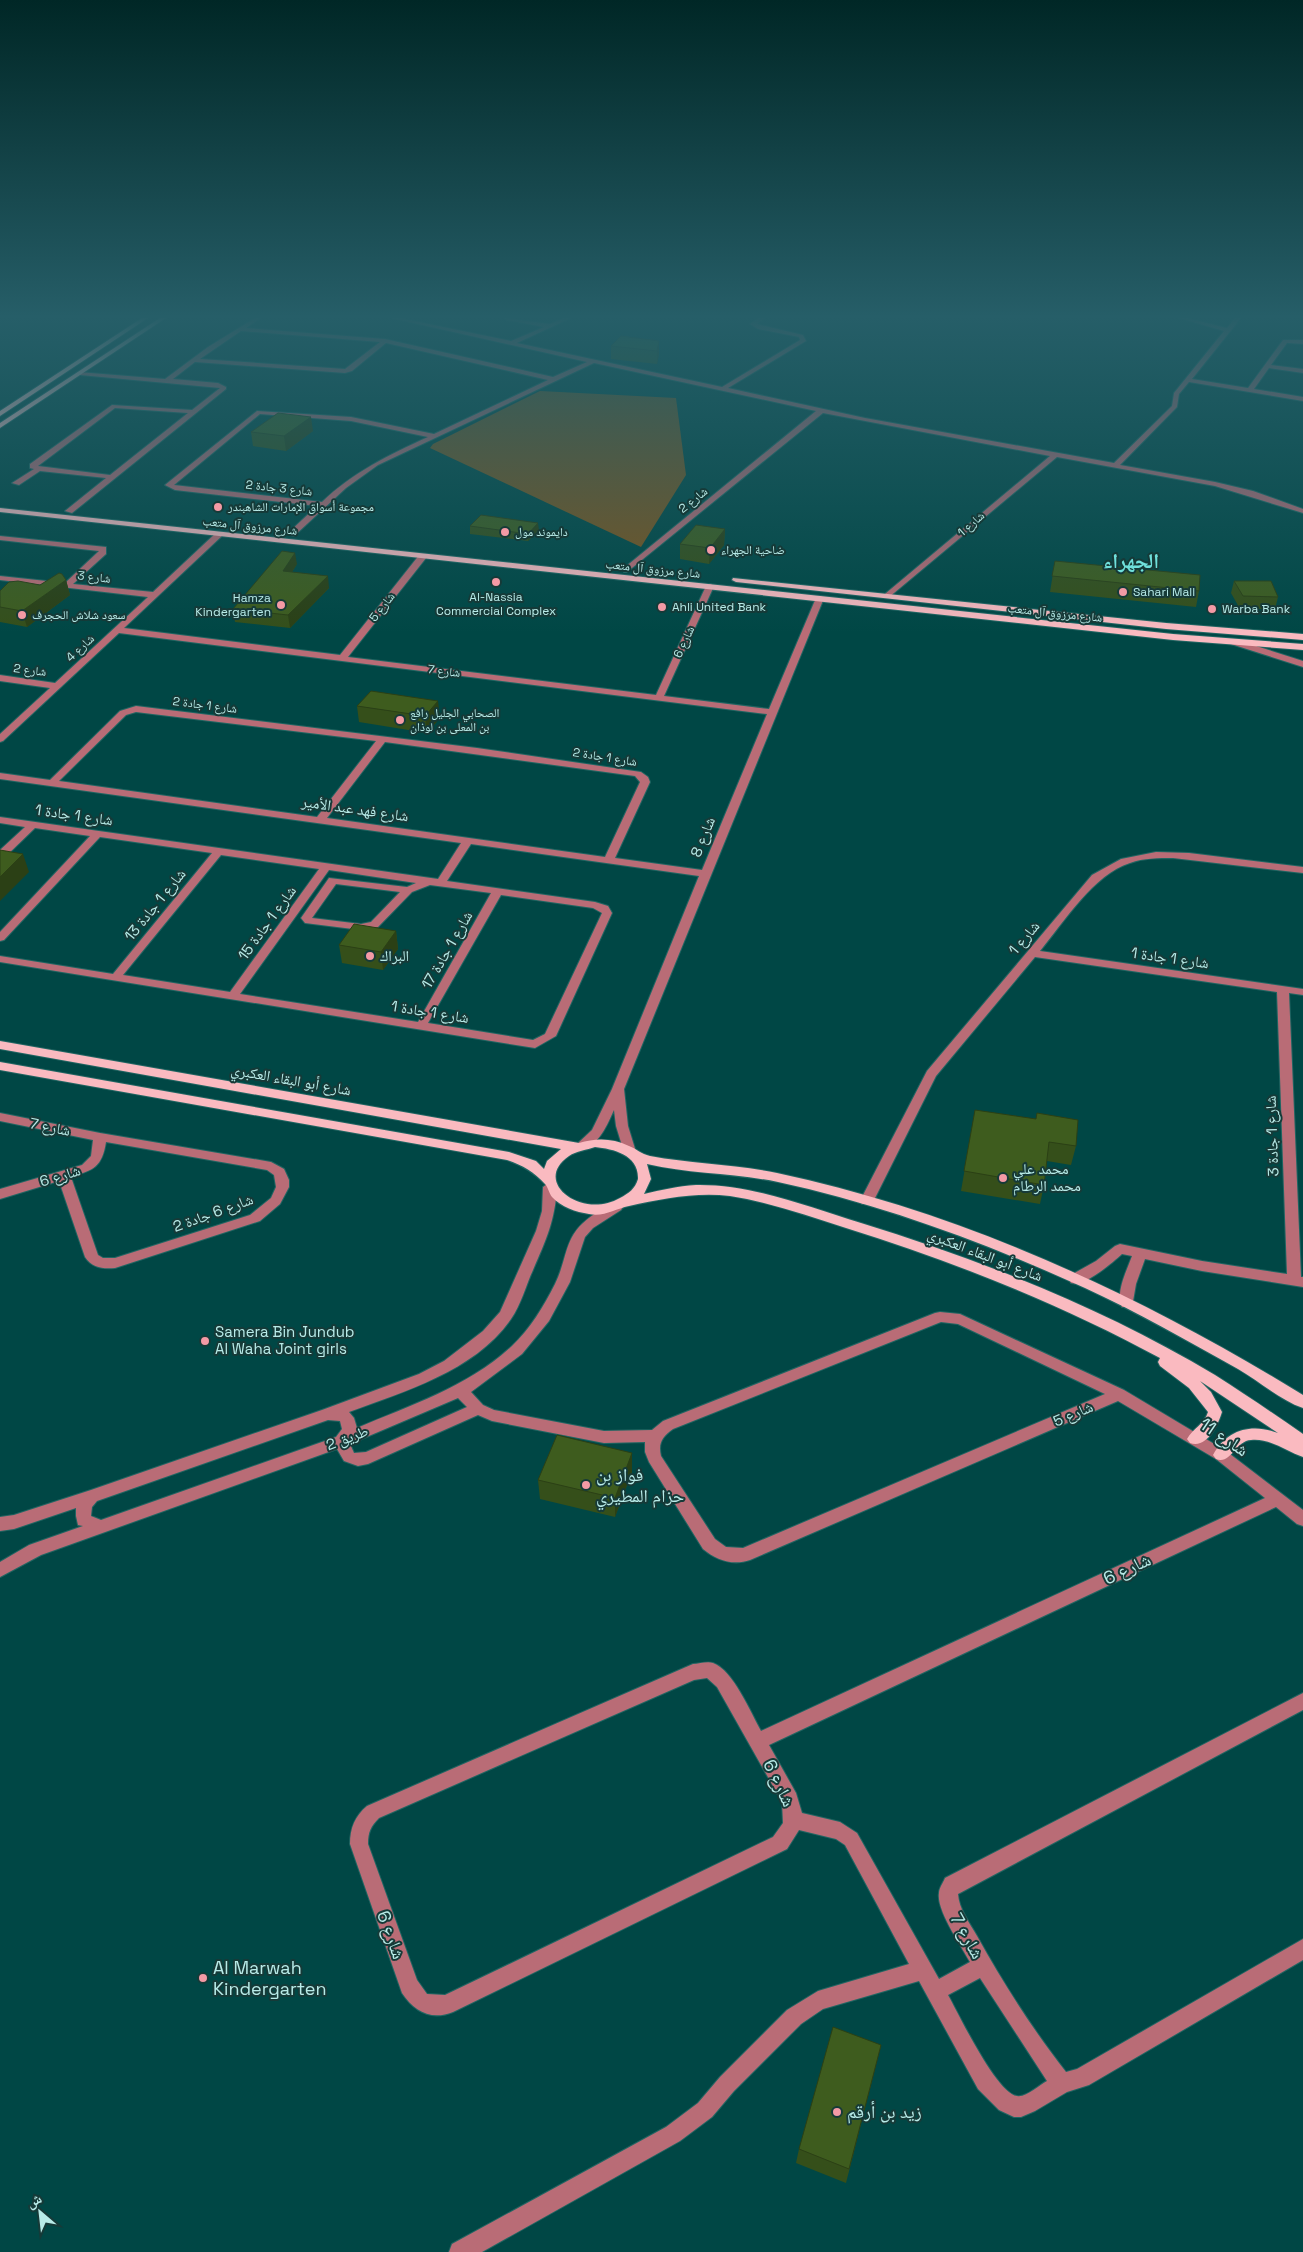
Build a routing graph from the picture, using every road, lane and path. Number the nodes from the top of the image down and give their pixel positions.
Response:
1 (90, 423) edge
2 (182, 423) edge
3 (245, 423) edge
4 (373, 423) edge
5 (462, 423) edge
6 (805, 423) edge
7 (891, 423) edge
8 (1158, 423) edge
9 (434, 436) junction
10 (1056, 454) junction
11 (1116, 465) junction
12 (39, 469) junction
13 (112, 477) junction
14 (16, 483) dead end
15 (0, 503) edge
16 (322, 504) junction
17 (0, 510) edge
18 (69, 510) junction
19 (1303, 510) edge
20 (179, 522) junction
21 (204, 525) junction
22 (170, 529) junction
23 (196, 531) junction
24 (220, 534) junction
25 (291, 534) junction
26 (0, 538) edge
27 (423, 556) junction
28 (516, 558) junction
29 (542, 561) junction
30 (509, 565) junction
31 (536, 568) junction
32 (627, 570) junction
33 (1, 579) edge
34 (725, 579) dead end
35 (712, 582) junction
36 (66, 586) junction
37 (155, 594) junction
38 (888, 596) junction
39 (820, 598) junction
40 (116, 630) junction
41 (1303, 637) edge
42 (1234, 642) junction
43 (1303, 647) edge
44 (342, 658) junction
45 (1303, 664) edge
46 (0, 678) edge
47 (57, 686) junction
48 (659, 698) junction
49 (772, 712) junction
50 (0, 739) edge
51 (382, 739) junction
52 (0, 776) edge
53 (53, 782) junction
54 (321, 819) junction
55 (0, 820) edge
56 (32, 825) junction
57 (97, 834) junction
58 (468, 841) junction
59 (218, 852) junction
60 (0, 856) edge
61 (609, 860) junction
62 (326, 867) junction
63 (1303, 870) edge
64 (705, 874) junction
65 (429, 881) junction
66 (441, 882) junction
67 (408, 890) junction
68 (498, 890) junction
69 (0, 938) edge
70 (1033, 953) junction
71 (0, 958) edge
72 (116, 977) junction
73 (1283, 990) junction
74 (1303, 992) edge
75 (233, 996) junction
76 (421, 1026) junction
77 (0, 1045) edge
78 (5, 1067) edge
79 (164, 1074) junction
80 (618, 1089) junction
81 (0, 1117) edge
82 (100, 1137) junction
83 (579, 1146) junction
84 (633, 1154) junction
85 (64, 1175) junction
86 (549, 1183) junction
87 (0, 1194) edge
88 (867, 1201) junction
89 (620, 1205) junction
90 (1140, 1253) junction
91 (1076, 1279) junction
92 (1299, 1281) edge
93 (1127, 1303) junction
94 (1122, 1332) junction
95 (461, 1391) junction
96 (1119, 1394) junction
97 (1303, 1402) edge
98 (478, 1410) junction
99 (327, 1414) junction
100 (655, 1436) junction
101 (1195, 1439) junction
102 (341, 1441) junction
103 (1303, 1442) edge
104 (1303, 1451) edge
105 (1221, 1456) junction
106 (92, 1496) junction
107 (1278, 1499) junction
108 (1303, 1519) edge
109 (0, 1524) edge
110 (100, 1526) junction
111 (0, 1570) edge
112 (1303, 1701) edge
113 (758, 1741) junction
114 (794, 1820) junction
115 (1303, 1949) edge
116 (983, 1966) junction
117 (923, 1970) junction
118 (936, 1991) junction
119 (1062, 2083) junction
120 (460, 2252) edge

1 - 12 street
2 - 13 street
3 - 16 street, شارع 3 جادة 2
4 - 9 street, شارع 3 جادة 2
5 - 9 street
6 - 32 street, شارع 2
7 - 10 street
8 - 11 street
9 - 16 street
10 - 11 street
10 - 38 street, شارع 1
11 - 19 street
12 - 13 street
12 - 14 street
13 - 18 street
15 - 18 main road, شارع مرزوق آل متعب
16 - 25 street
17 - 22 main road, شارع مرزوق آل متعب
18 - 20 main road, شارع مرزوق آل متعب
20 - 21 main road, شارع مرزوق آل متعب
20 - 22 main road
21 - 23 main road
21 - 25 main road, شارع مرزوق آل متعب
22 - 23 main road, شارع مرزوق آل متعب
23 - 24 main road, شارع مرزوق آل متعب
24 - 27 main road, شارع مرزوق آل متعب
24 - 37 street, شارع 4
25 - 28 main road, شارع مرزوق آل متعب
26 - 36 street
27 - 30 main road, شارع مرزوق آل متعب
27 - 44 street, شارع 5
28 - 29 main road, شارع مرزوق آل متعب
28 - 30 main road
29 - 31 main road
29 - 32 main road, شارع مرزوق آل متعب
30 - 31 main road, شارع مرزوق آل متعب
31 - 35 main road, شارع مرزوق آل متعب
32 - 35 main road, شارع مرزوق آل متعب
33 - 36 street, شارع 3
34 - 38 main road, شارع مرزوق آل متعب
35 - 39 main road, شارع مرزوق آل متعب
35 - 48 street, شارع 6
36 - 37 street, شارع 3
37 - 40 street, شارع 4
38 - 41 main road, شارع مرزوق آل متعب
39 - 42 main road, شارع مرزوق آل متعب
39 - 49 street, شارع 8
40 - 44 street, شارع 7
40 - 47 street, شارع 4
42 - 43 main road, شارع مرزوق آل متعب
42 - 45 street
44 - 48 street, شارع 7
46 - 47 street, شارع 2
47 - 50 street, شارع 4
48 - 49 street, شارع 7
49 - 64 street, شارع 8
51 - 53 street, شارع 1 جادة 2
51 - 54 street
51 - 61 street, شارع 1 جادة 2
52 - 53 street, شارع فهد عبد الأمير
53 - 54 street, شارع فهد عبد الأمير
54 - 58 street, شارع فهد عبد الأمير
55 - 56 street, شارع 1 جادة 1
56 - 57 street, شارع 1 جادة 1
56 - 60 street
57 - 59 street, شارع 1 جادة 1
57 - 69 street
58 - 61 street, شارع فهد عبد الأمير
58 - 66 street
59 - 62 street, شارع 1 جادة 1
59 - 72 street, شارع 1 جادة 13
61 - 64 street, شارع فهد عبد الأمير
62 - 65 street, شارع 1 جادة 1
62 - 75 street, شارع 1 جادة 15
63 - 70 street, شارع 1
64 - 80 street, شارع 8
65 - 66 street, شارع 1 جادة 1
65 - 67 street
66 - 68 street, شارع 1 جادة 1
67 - 67 street
68 - 76 street, شارع 1 جادة 17
68 - 76 street, شارع 1 جادة 1
70 - 73 street, شارع 1 جادة 1
70 - 88 street, شارع 1
71 - 72 street, شارع 1 جادة 1
72 - 75 street, شارع 1 جادة 1
73 - 74 street, شارع 1 جادة 1
73 - 92 street, شارع 1 جادة 3
75 - 76 street, شارع 1 جادة 1
77 - 79 main road, شارع أبو البقاء العكبري
78 - 79 main road
78 - 86 main road
79 - 83 main road, شارع أبو البقاء العكبري
80 - 83 street, شارع 8
80 - 84 street, شارع 8
81 - 82 street, شارع 7
82 - 85 street, شارع 6
82 - 85 street, شارع 6 جادة 2
83 - 84 main road
83 - 86 main road
84 - 88 main road, شارع أبو البقاء العكبري
84 - 89 main road
85 - 87 street, شارع 6
86 - 89 main road
86 - 99 street, طريق 2
88 - 91 main road, شارع أبو البقاء العكبري
89 - 94 main road, شارع أبو البقاء العكبري
89 - 95 street, طريق 2
90 - 91 street, شارع 1 جادة 3
90 - 92 street, شارع 1 جادة 3
90 - 93 street
91 - 93 main road, شارع أبو البقاء العكبري
93 - 97 main road, شارع أبو البقاء العكبري
94 - 101 main road
94 - 103 main road, شارع أبو البقاء العكبري
95 - 98 street
95 - 102 street, طريق 2
96 - 100 street, شارع 5
96 - 100 street, شارع 5
96 - 101 street, شارع 11
98 - 100 street
98 - 102 street
99 - 102 street
99 - 106 street, طريق 2
101 - 105 street, شارع 11
102 - 110 street, طريق 2
104 - 105 main road
105 - 107 street, شارع 11
106 - 109 street, طريق 2
106 - 110 street
107 - 108 street, شارع 11
107 - 113 street, شارع 6
110 - 111 street, طريق 2
112 - 116 street, شارع 7
113 - 114 street, شارع 6
113 - 114 street, شارع 6
114 - 117 street
115 - 119 street
116 - 118 street
116 - 119 street, شارع 7
117 - 118 street
117 - 120 street
118 - 119 street

